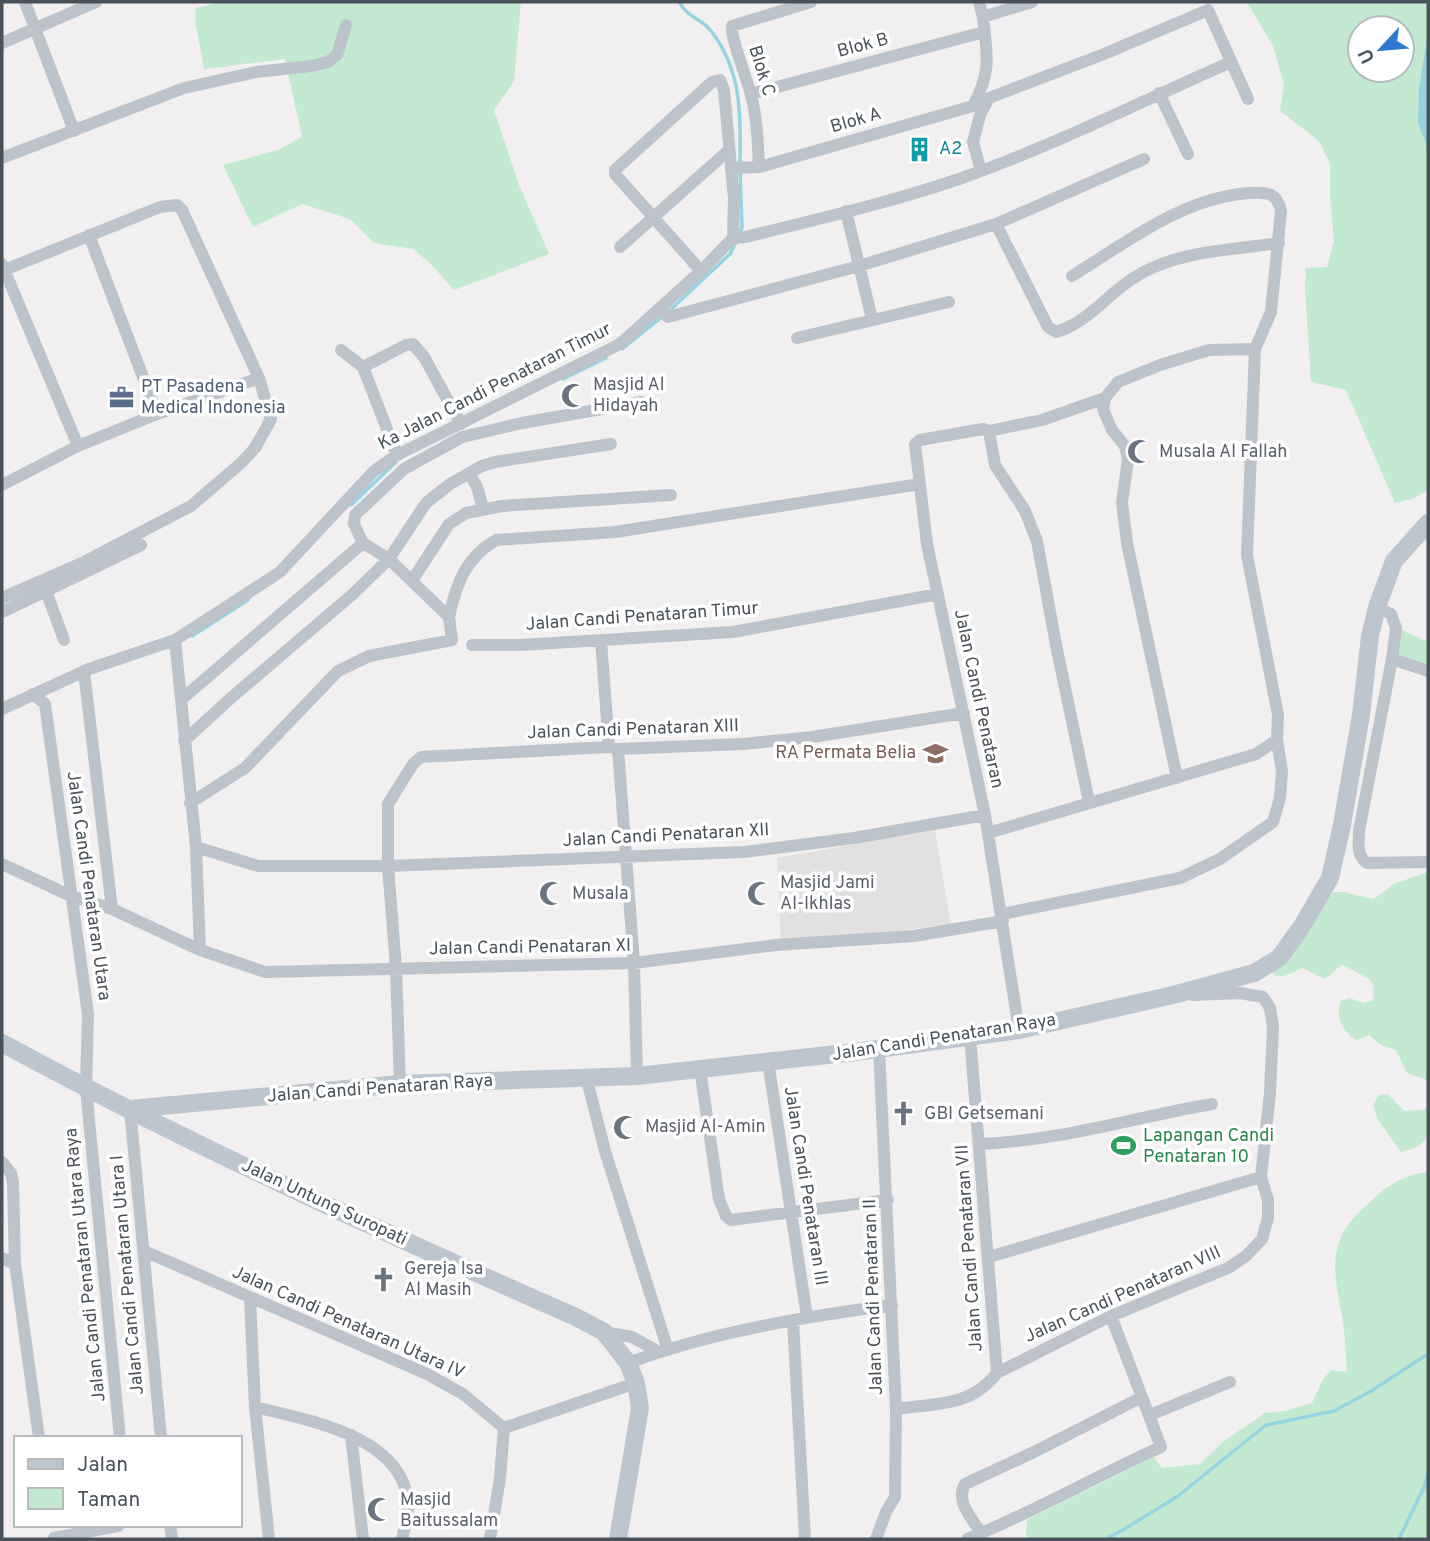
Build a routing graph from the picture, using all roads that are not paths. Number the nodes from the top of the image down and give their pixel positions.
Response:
1 (25, 2) edge
2 (96, 2) edge
3 (811, 2) edge
4 (979, 2) edge
5 (1032, 2) edge
6 (983, 17) junction
7 (346, 25) dead end
8 (34, 29) junction
9 (985, 32) junction
10 (2, 43) edge
11 (1231, 62) junction
12 (1159, 93) junction
13 (751, 94) junction
14 (1248, 99) dead end
15 (74, 131) junction
16 (729, 150) junction
17 (1188, 154) dead end
18 (2, 158) edge
19 (1144, 159) dead end
20 (743, 168) junction
21 (981, 171) junction
22 (846, 211) junction
23 (653, 217) junction
24 (996, 224) junction
25 (89, 235) junction
26 (739, 238) junction
27 (1279, 243) junction
28 (620, 247) dead end
29 (859, 266) junction
30 (3, 268) edge
31 (701, 271) junction
32 (1072, 276) dead end
33 (949, 302) dead end
34 (664, 312) junction
35 (872, 320) junction
36 (797, 338) dead end
37 (1255, 349) junction
38 (341, 350) dead end
39 (363, 367) junction
40 (259, 378) junction
41 (1104, 398) junction
42 (641, 402) dead end
43 (157, 414) junction
44 (461, 424) junction
45 (986, 430) junction
46 (611, 443) dead end
47 (78, 446) junction
48 (397, 455) junction
49 (469, 473) junction
50 (4, 479) edge
51 (919, 484) junction
52 (671, 495) dead end
53 (483, 508) junction
54 (1428, 523) edge
55 (363, 543) junction
56 (141, 545) dead end
57 (389, 559) junction
58 (412, 579) junction
59 (46, 591) junction
60 (938, 594) junction
61 (2, 598) edge
62 (1377, 607) junction
63 (2, 612) edge
64 (449, 617) junction
65 (64, 640) dead end
66 (175, 640) junction
67 (601, 640) junction
68 (472, 645) dead end
69 (1392, 659) junction
70 (84, 671) junction
71 (1428, 671) edge
72 (33, 694) junction
73 (182, 699) junction
74 (2, 709) edge
75 (964, 713) junction
76 (1277, 740) junction
77 (184, 741) junction
78 (614, 748) junction
79 (1177, 778) junction
80 (1089, 802) junction
81 (190, 803) junction
82 (985, 815) junction
83 (988, 833) junction
84 (196, 847) junction
85 (626, 855) junction
86 (1428, 862) edge
87 (2, 864) edge
88 (388, 866) junction
89 (71, 896) junction
90 (112, 909) junction
91 (1003, 917) junction
92 (200, 950) junction
93 (634, 964) junction
94 (396, 968) junction
95 (1173, 996) junction
96 (1019, 1030) junction
97 (970, 1036) junction
98 (2, 1043) edge
99 (879, 1049) junction
100 (768, 1061) junction
101 (700, 1069) junction
102 (586, 1076) junction
103 (637, 1076) junction
104 (400, 1084) junction
105 (86, 1089) junction
106 (1212, 1104) dead end
107 (130, 1109) junction
108 (981, 1144) junction
109 (2, 1162) edge
110 (1261, 1177) junction
111 (888, 1200) junction
112 (791, 1212) junction
113 (144, 1251) junction
114 (989, 1257) junction
115 (2, 1258) edge
116 (15, 1264) junction
117 (250, 1298) junction
118 (892, 1305) junction
119 (1111, 1316) junction
120 (807, 1317) junction
121 (793, 1320) junction
122 (604, 1332) junction
123 (663, 1351) junction
124 (628, 1363) junction
125 (997, 1373) junction
126 (1230, 1382) dead end
127 (636, 1383) junction
128 (1142, 1397) junction
129 (256, 1407) junction
130 (896, 1409) junction
131 (1150, 1415) junction
132 (504, 1428) junction
133 (351, 1435) junction
134 (39, 1436) edge
135 (120, 1436) edge
136 (161, 1436) edge
137 (110, 1527) edge
138 (981, 1533) junction
139 (50, 1534) edge
140 (269, 1539) edge
141 (363, 1539) edge
142 (402, 1539) edge
143 (489, 1539) edge
144 (618, 1539) edge
145 (805, 1539) edge
146 (876, 1539) edge
147 (967, 1539) edge

1 - 8 street
2 - 8 street
3 - 13 street, Blok C
4 - 6 street
5 - 6 street
6 - 9 street
7 - 15 street
8 - 10 street
8 - 15 street
9 - 13 street, Blok B
9 - 20 street, Blok A
11 - 12 street
11 - 14 street
11 - 21 street
12 - 17 street
12 - 21 street
13 - 20 street, Blok C
15 - 18 street
16 - 20 street
16 - 23 street
16 - 23 street
19 - 24 street
20 - 26 street
21 - 22 street
22 - 26 street
22 - 29 street
23 - 28 street
23 - 31 street
24 - 27 street
24 - 29 street
25 - 30 street
25 - 40 street
25 - 43 street
26 - 31 street, Ka Jalan Candi Penataran Timur
27 - 32 street
27 - 37 street
29 - 34 street
29 - 35 street
30 - 47 street
31 - 34 street, Ka Jalan Candi Penataran Timur
33 - 35 street
34 - 44 street, Ka Jalan Candi Penataran Timur
35 - 36 street
37 - 41 street
37 - 76 street, Jalan Candi Penataran XI
38 - 39 street
39 - 44 street
39 - 48 street
40 - 43 street
40 - 61 street
41 - 45 street
41 - 79 street
42 - 55 street
43 - 47 street
44 - 48 street, Ka Jalan Candi Penataran Timur
45 - 51 street, Jalan Candi Penataran
45 - 80 street
46 - 49 street
47 - 50 street
48 - 66 street, Ka Jalan Candi Penataran Timur
49 - 53 street
49 - 57 street
51 - 60 street, Jalan Candi Penataran
51 - 64 street
52 - 53 street
53 - 58 street
54 - 62 main road, Jalan Candi Penataran Raya
55 - 57 street
55 - 73 street
56 - 59 street
57 - 58 street
57 - 77 street
58 - 64 street
59 - 63 street
59 - 65 street
60 - 67 street, Jalan Candi Penataran Timur
60 - 75 street, Jalan Candi Penataran
62 - 69 street
62 - 95 main road, Jalan Candi Penataran Raya
64 - 81 street
66 - 70 street
66 - 73 street
67 - 68 street, Jalan Candi Penataran Timur
67 - 78 street
69 - 71 street
69 - 86 street
70 - 72 street
70 - 90 street
72 - 74 street
72 - 89 street, Jalan Candi Penataran Utara
73 - 77 street
75 - 78 street, Jalan Candi Penataran XIII
75 - 82 street, Jalan Candi Penataran
76 - 79 street
76 - 91 street, Jalan Candi Penataran XI
77 - 81 street
78 - 85 street
78 - 88 street, Jalan Candi Penataran XIII
79 - 80 street
80 - 83 street
81 - 84 street
82 - 83 street, Jalan Candi Penataran
82 - 85 street, Jalan Candi Penataran XII
83 - 91 street, Jalan Candi Penataran
84 - 88 street, Jalan Candi Penataran XII
84 - 92 street
85 - 88 street, Jalan Candi Penataran XII
85 - 93 street
87 - 89 street, Jalan Candi Penataran XI
88 - 94 street
89 - 90 street, Jalan Candi Penataran XI
89 - 105 street, Jalan Candi Penataran Utara
90 - 92 street, Jalan Candi Penataran XI
91 - 93 street, Jalan Candi Penataran XI
91 - 96 street, Jalan Candi Penataran
92 - 94 street, Jalan Candi Penataran XI
93 - 94 street, Jalan Candi Penataran XI
93 - 103 street
94 - 104 street
95 - 96 main road, Jalan Candi Penataran Raya
95 - 110 street, Jalan Candi Penataran VIII
96 - 97 main road, Jalan Candi Penataran Raya
97 - 99 main road, Jalan Candi Penataran Raya
97 - 108 street, Jalan Candi Penataran VII
98 - 105 main road, Jalan Untung Suropati
99 - 100 main road, Jalan Candi Penataran Raya
99 - 111 street, Jalan Candi Penataran II
100 - 101 main road, Jalan Candi Penataran Raya
100 - 112 street, Jalan Candi Penataran III
101 - 103 main road, Jalan Candi Penataran Raya
101 - 112 street
102 - 103 main road, Jalan Candi Penataran Raya
102 - 104 main road, Jalan Candi Penataran Raya
102 - 123 street
104 - 107 main road, Jalan Candi Penataran Raya
105 - 107 main road, Jalan Untung Suropati
105 - 135 street, Jalan Candi Penataran Utara Raya
106 - 108 street
107 - 113 street, Jalan Candi Penataran Utara I
107 - 122 main road, Jalan Untung Suropati
108 - 114 street, Jalan Candi Penataran VII
109 - 116 street
110 - 114 street
110 - 119 street, Jalan Candi Penataran VIII
111 - 112 street
111 - 118 street, Jalan Candi Penataran II
112 - 120 street, Jalan Candi Penataran III
113 - 117 street, Jalan Candi Penataran Utara IV
113 - 136 street, Jalan Candi Penataran Utara I
114 - 125 street, Jalan Candi Penataran VII
115 - 116 street
116 - 134 street
117 - 129 street
117 - 132 street, Jalan Candi Penataran Utara IV
118 - 120 street
118 - 130 street, Jalan Candi Penataran II
119 - 125 street, Jalan Candi Penataran VIII
119 - 128 street
120 - 121 street
121 - 123 street
121 - 145 street
122 - 123 street
122 - 124 main road, Jalan Untung Suropati
123 - 124 street
124 - 127 main road, Jalan Untung Suropati
125 - 130 street, Jalan Candi Penataran VIII
126 - 131 street
127 - 132 street
127 - 144 main road, Jalan Untung Suropati
128 - 131 street
128 - 138 street
129 - 133 street
129 - 140 street
130 - 146 street, Jalan Candi Penataran II
131 - 138 street
132 - 143 street
133 - 141 street
133 - 142 street
137 - 139 street
138 - 147 street

